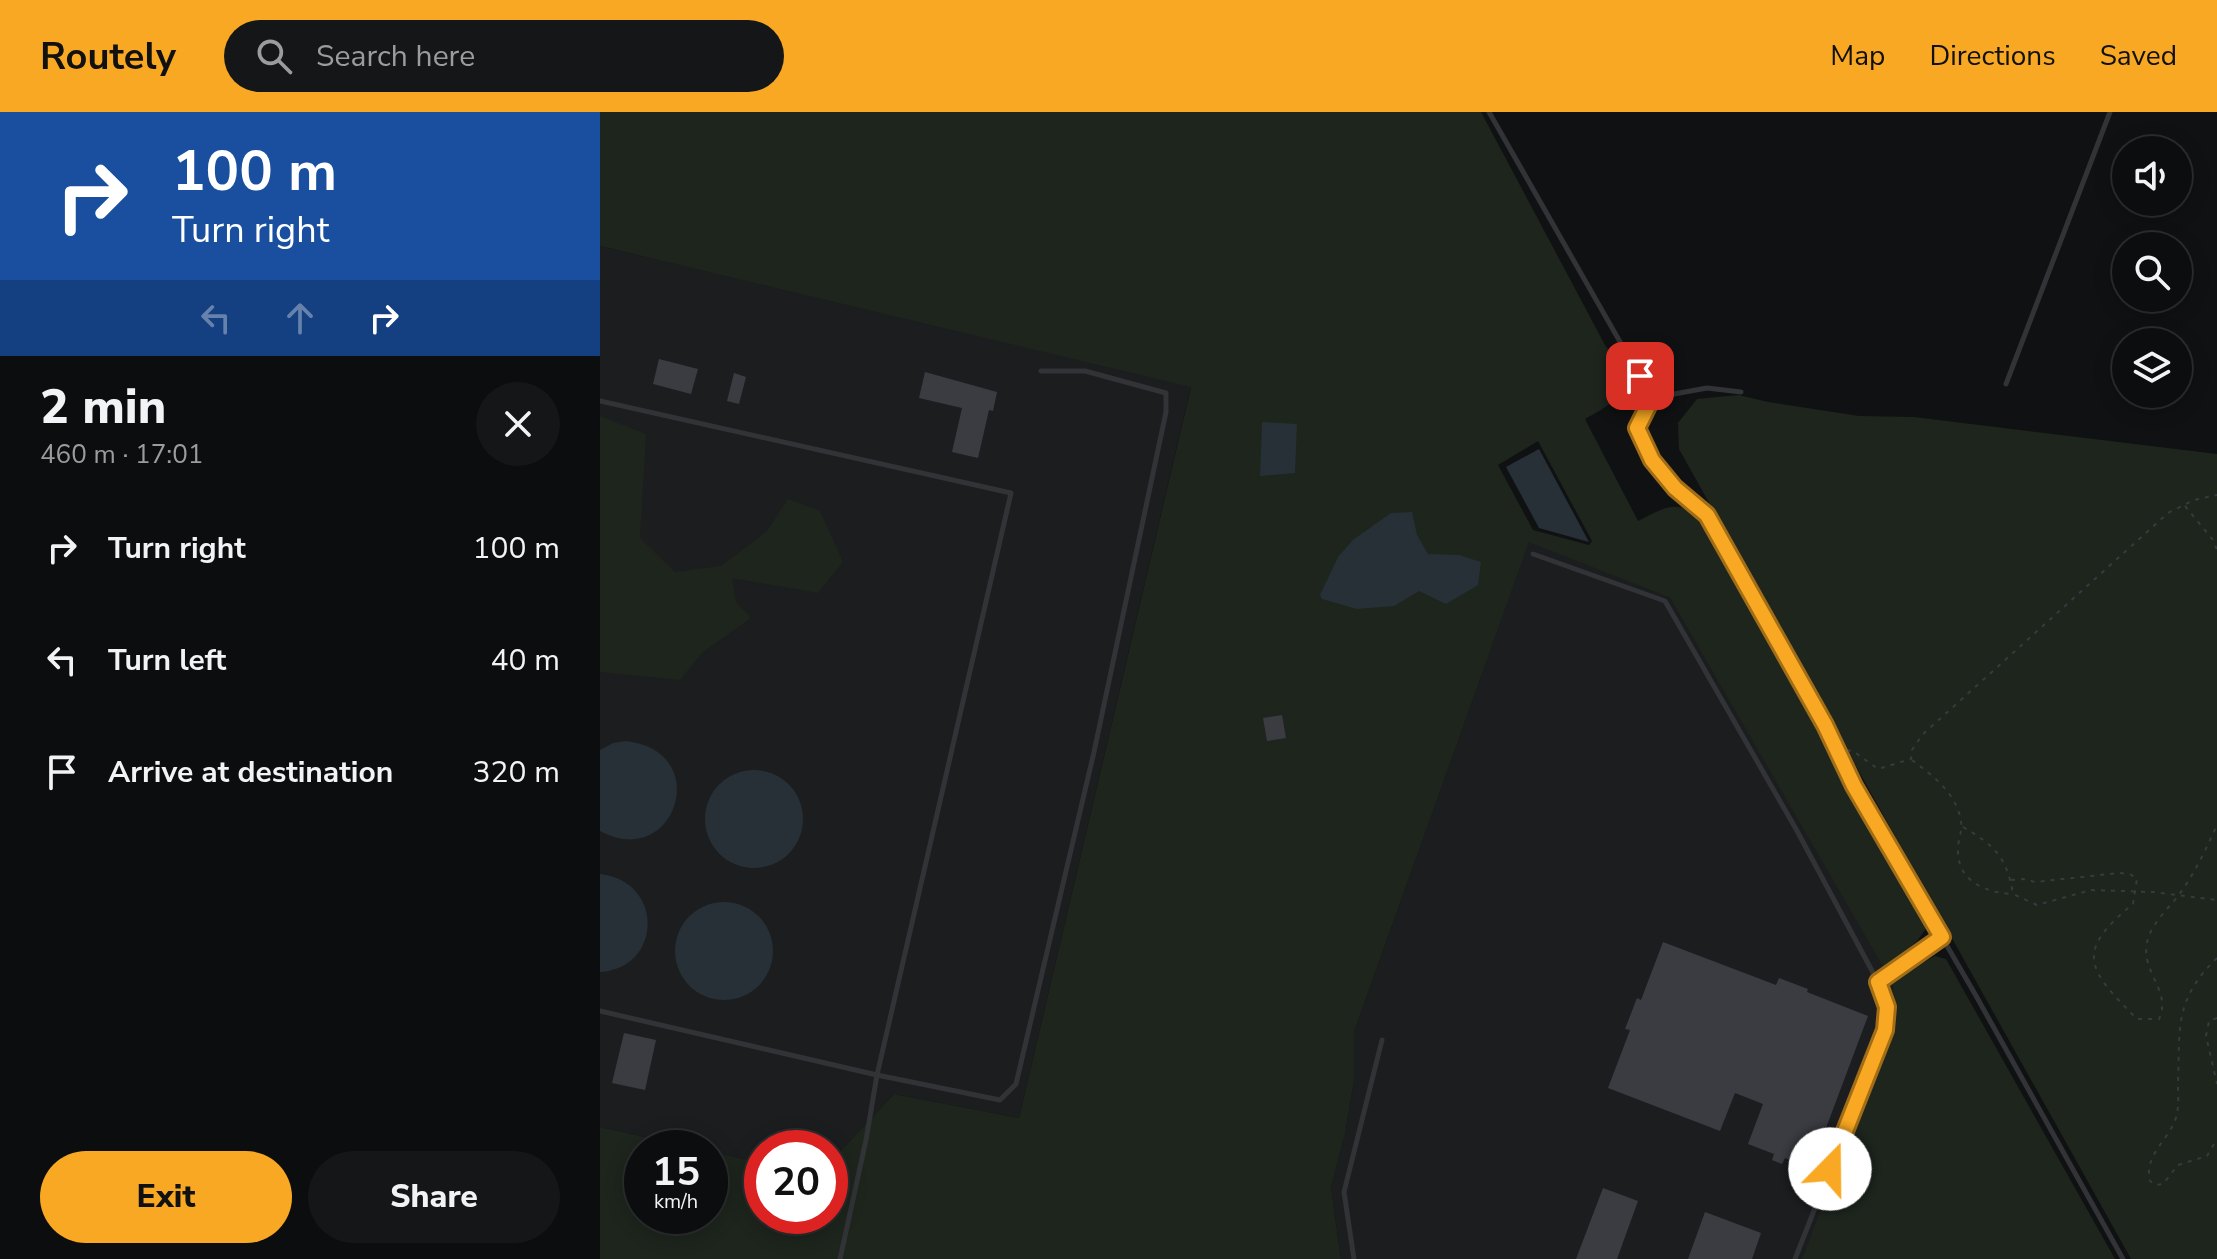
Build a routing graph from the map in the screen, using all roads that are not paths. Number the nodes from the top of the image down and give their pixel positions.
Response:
1 (1489, 112) edge
2 (2110, 112) edge
3 (1041, 371) dead end
4 (2006, 384) dead end
5 (1741, 392) dead end
6 (1652, 398) junction
7 (600, 401) edge
8 (1533, 554) dead end
9 (1942, 937) junction
10 (1878, 982) junction
11 (600, 1011) edge
12 (1382, 1040) dead end
13 (877, 1075) junction
14 (840, 1259) edge
15 (1354, 1259) edge
16 (1795, 1259) edge
17 (2123, 1259) edge

1 - 6 lane
2 - 4 lane
3 - 13 lane
5 - 6 lane
6 - 9 lane
7 - 13 lane
8 - 10 lane
9 - 10 lane
9 - 17 lane
10 - 16 lane
11 - 13 lane
12 - 15 lane
13 - 14 lane

